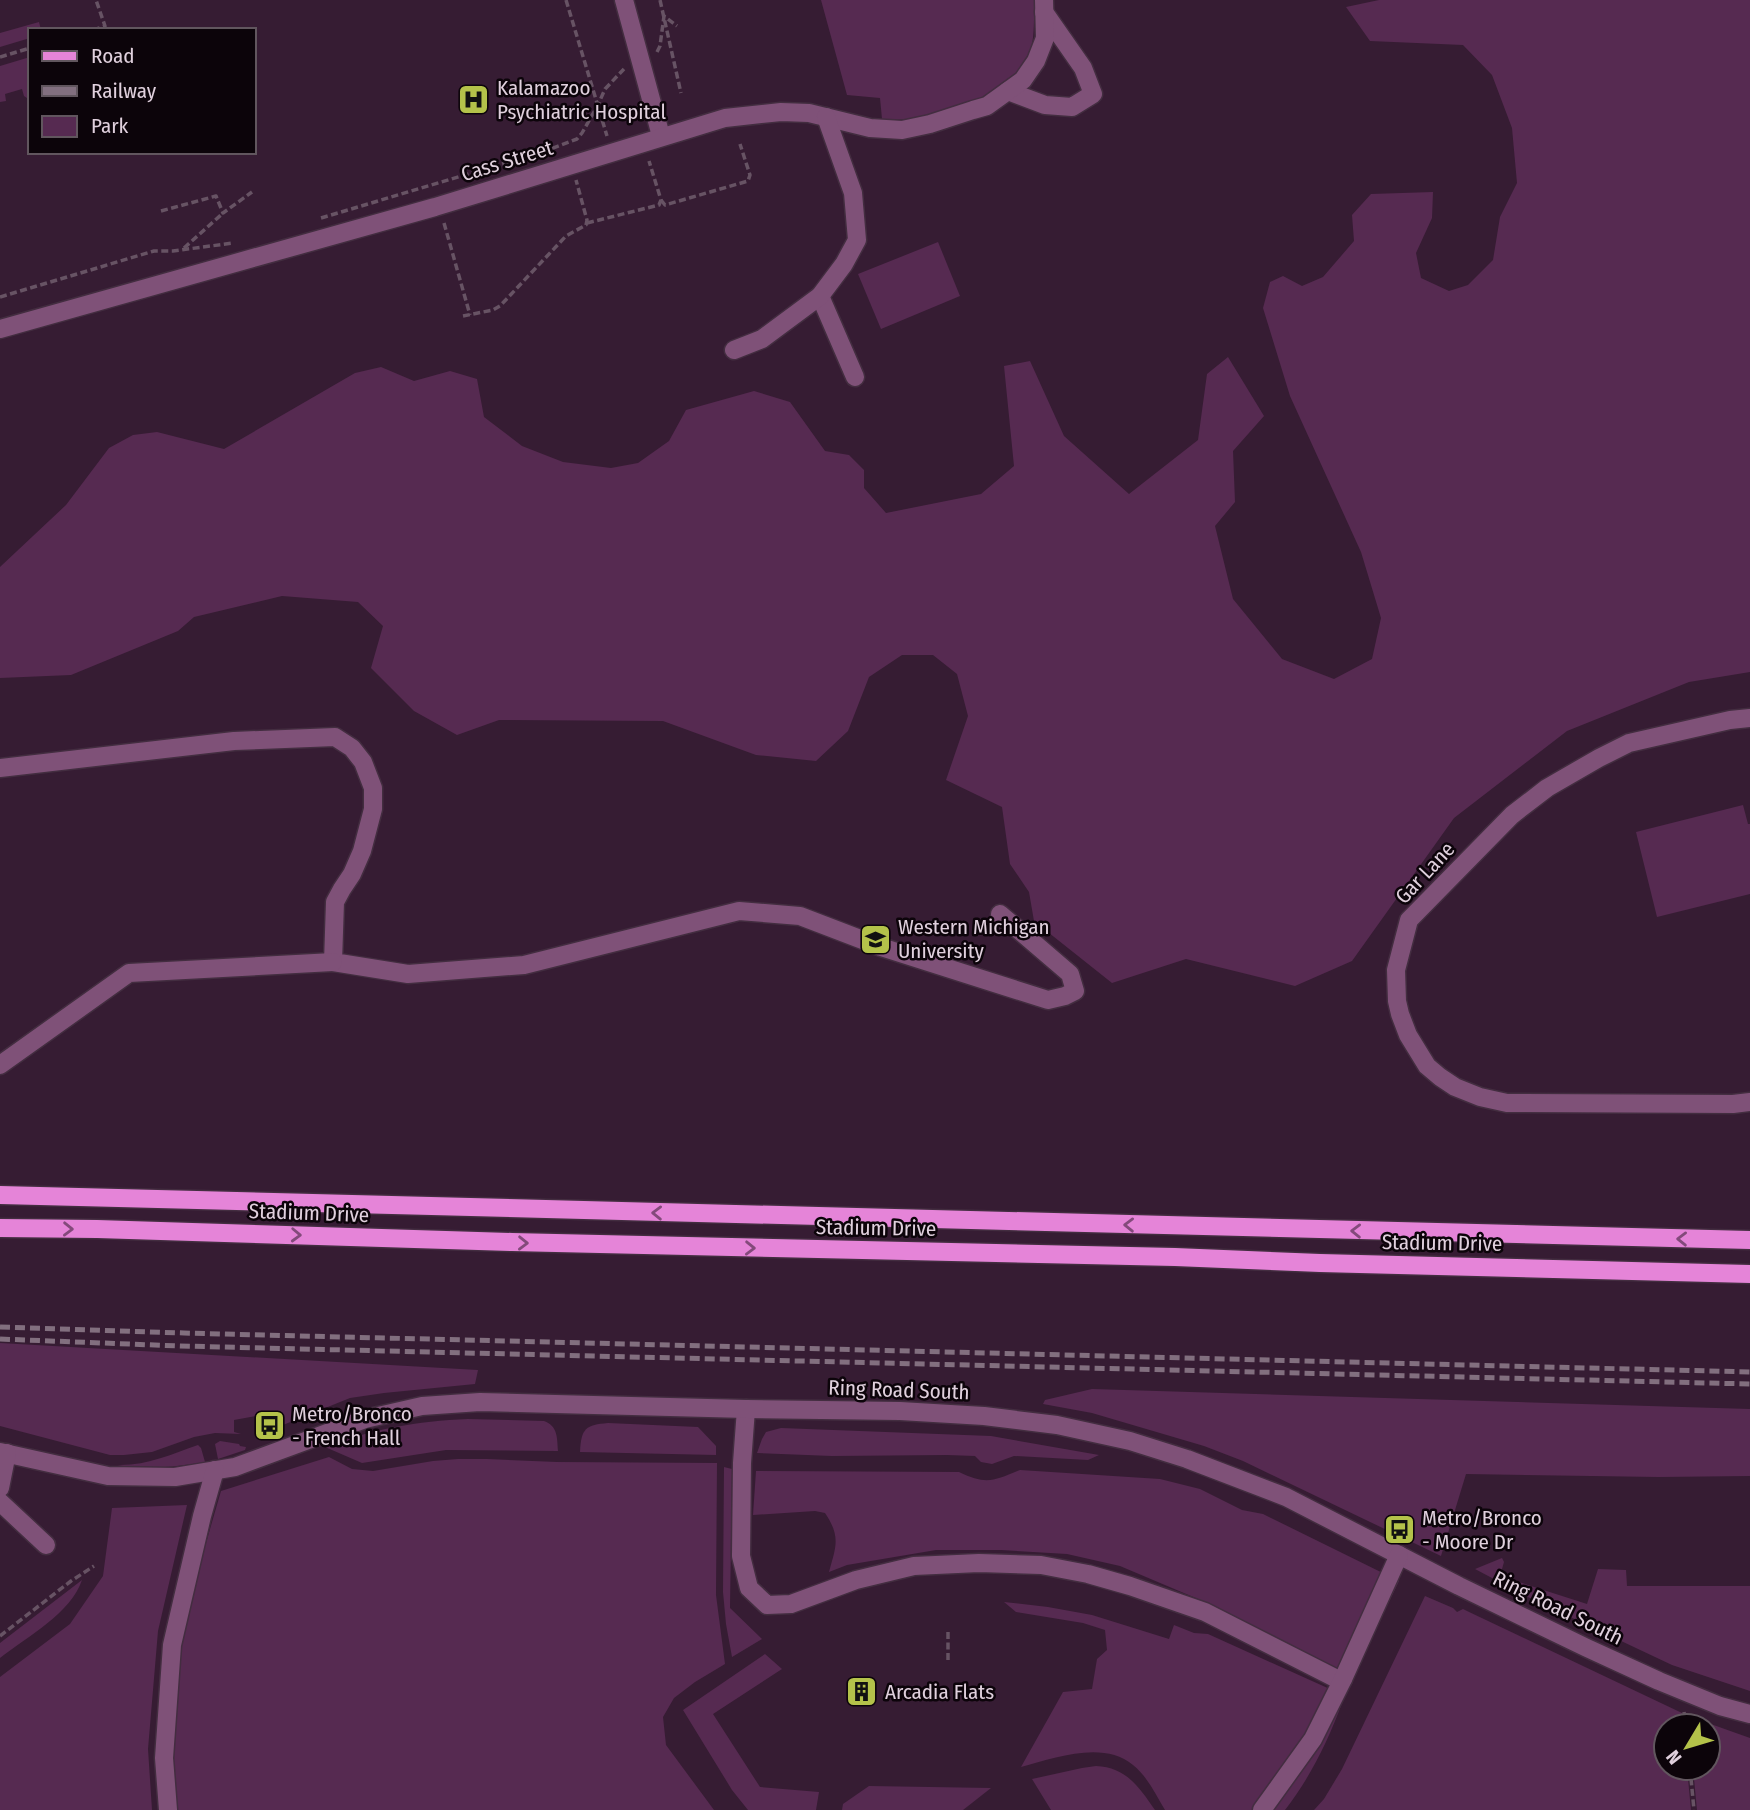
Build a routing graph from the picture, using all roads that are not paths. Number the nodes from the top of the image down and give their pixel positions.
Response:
1 (624, 0) edge
2 (1044, 6) edge
3 (1008, 91) junction
4 (826, 117) junction
5 (661, 136) junction
6 (821, 296) junction
7 (0, 329) edge
8 (734, 351) dead end
9 (855, 377) dead end
10 (1750, 718) edge
11 (0, 768) edge
12 (1000, 914) dead end
13 (333, 962) junction
14 (0, 1065) edge
15 (1750, 1102) edge
16 (0, 1195) edge
17 (0, 1228) edge
18 (1750, 1240) edge
19 (1750, 1273) edge
20 (746, 1409) junction
21 (4, 1453) edge
22 (215, 1471) junction
23 (0, 1488) edge
24 (0, 1502) edge
25 (47, 1545) dead end
26 (1399, 1555) junction
27 (1343, 1679) junction
28 (1750, 1714) edge
29 (167, 1810) edge
30 (1262, 1810) edge

1 - 5 street
2 - 3 street, Cass Street
2 - 3 street
3 - 4 street, Cass Street
4 - 5 street, Cass Street
4 - 6 street
5 - 7 street, Cass Street
6 - 8 street
6 - 9 street
10 - 15 street, Gar Lane
11 - 13 street
12 - 13 street
13 - 14 street
18 -> 16 main road, Stadium Drive
17 -> 19 main road, Stadium Drive
20 - 22 street, Ring Road South
20 - 26 street, Ring Road South
20 - 27 street
21 - 22 street, Ring Road South
21 - 23 street
22 - 29 street
24 - 25 street
26 - 27 street
26 - 28 street, Ring Road South
27 - 30 street

